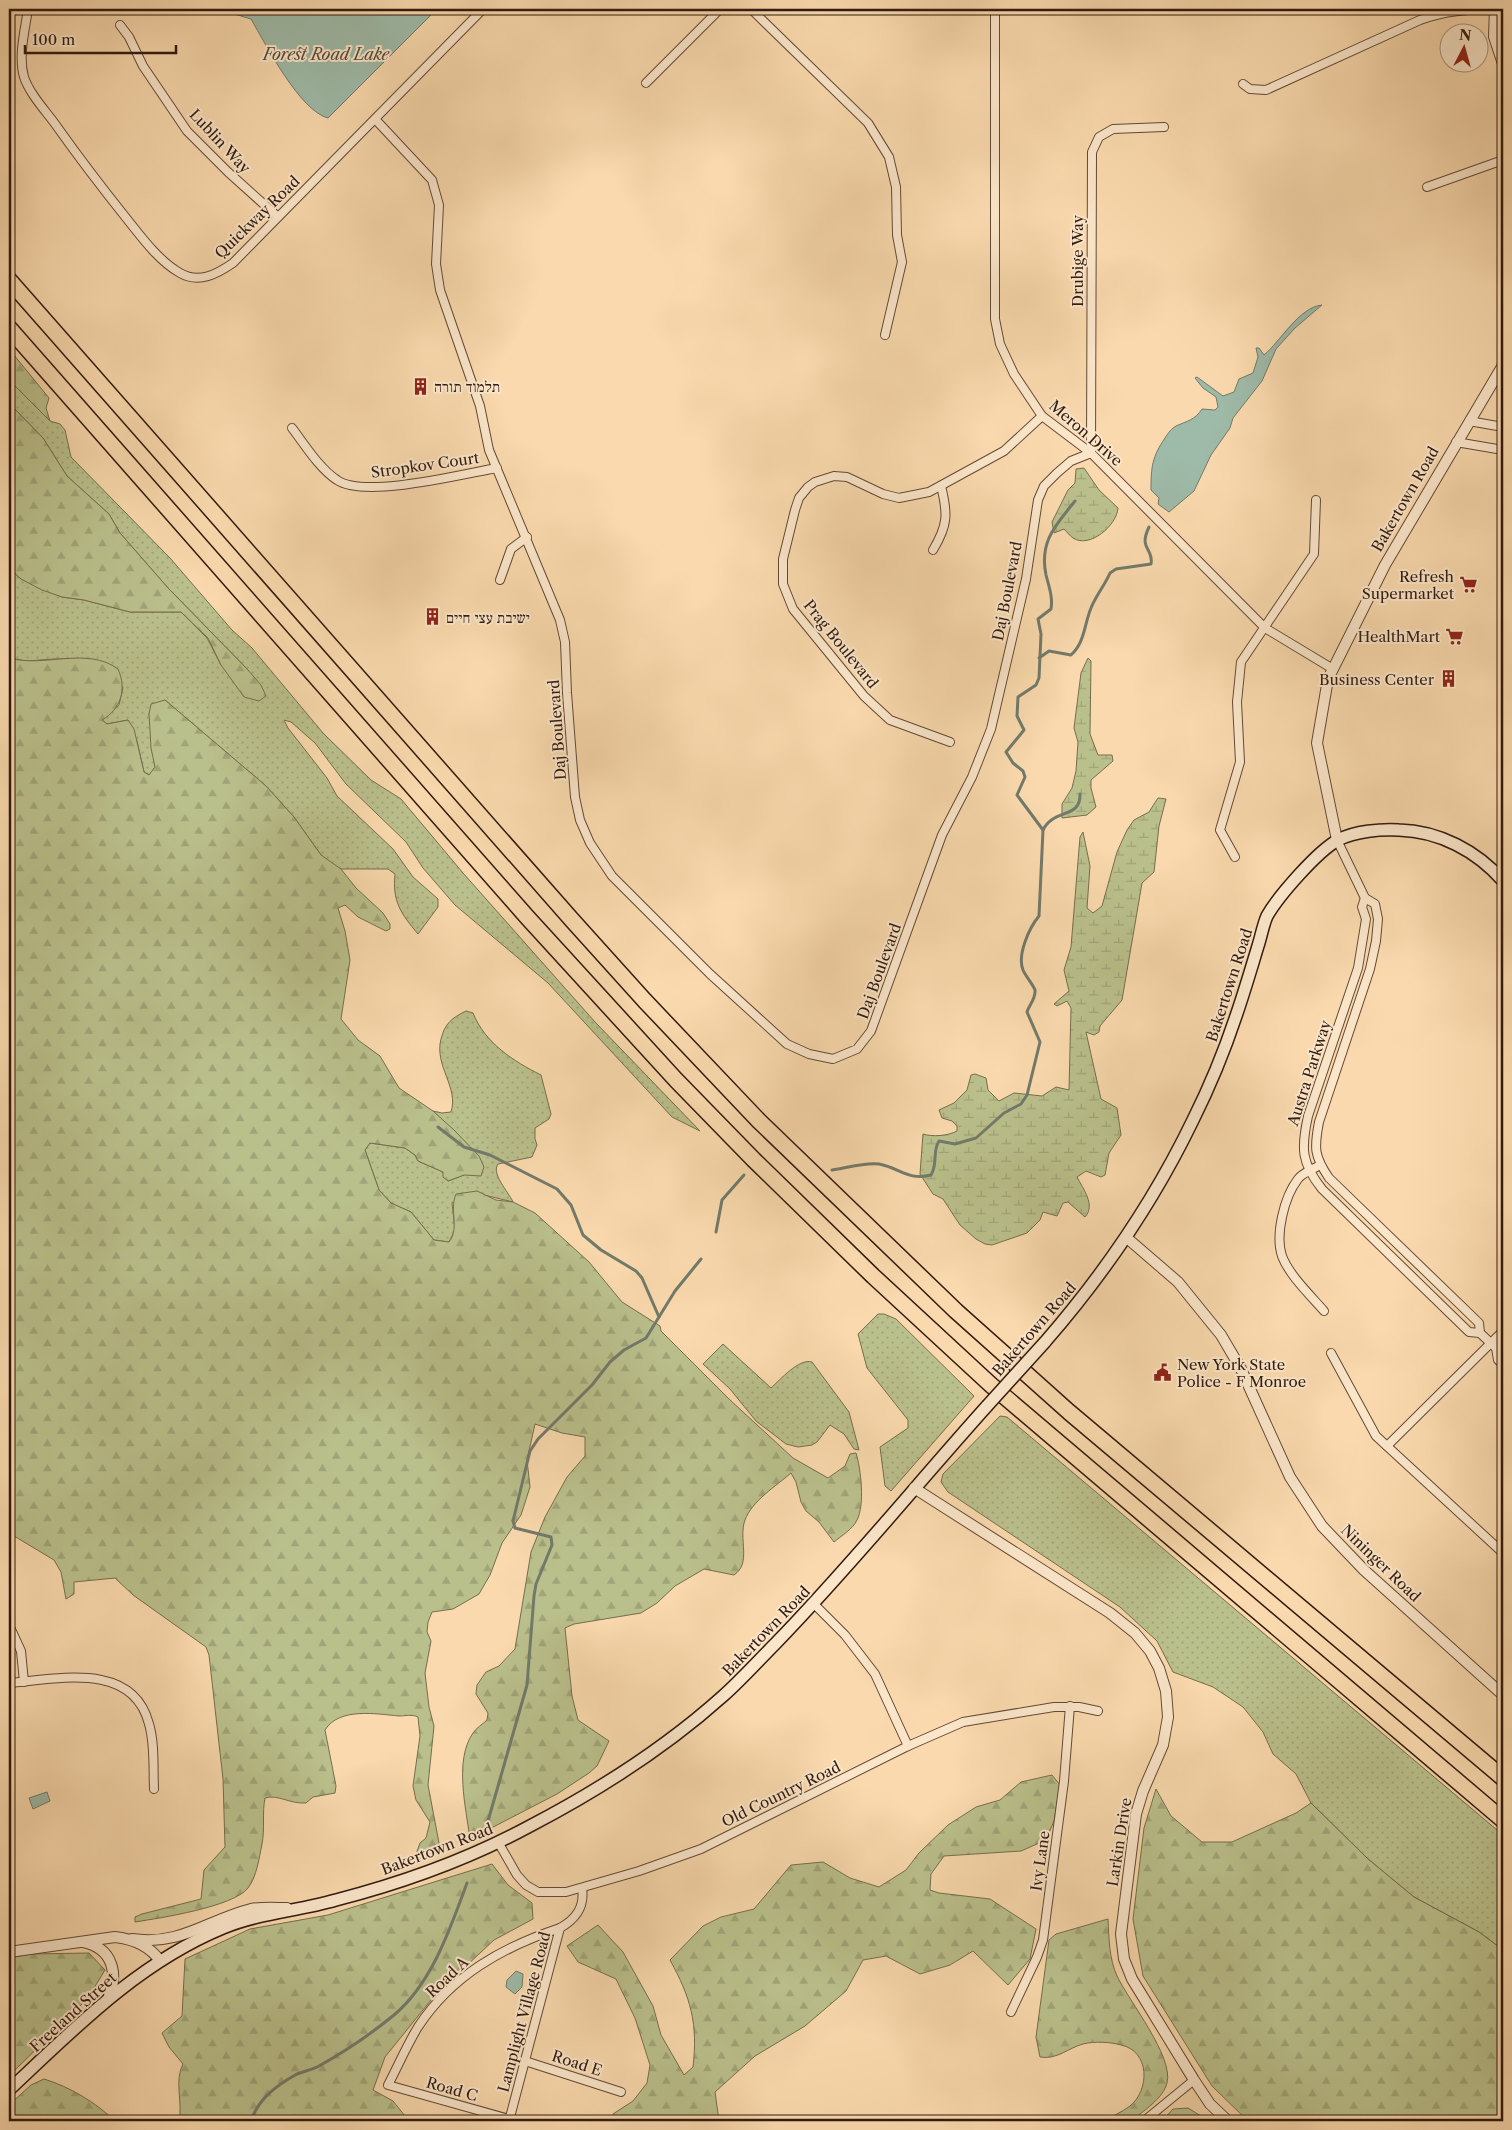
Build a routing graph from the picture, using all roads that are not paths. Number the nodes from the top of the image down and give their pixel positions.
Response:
1 (28, 9) edge
2 (483, 9) edge
3 (720, 9) edge
4 (751, 9) edge
5 (995, 9) edge
6 (1494, 9) edge
7 (120, 25) dead end
8 (1503, 67) edge
9 (646, 83) dead end
10 (1243, 84) dead end
11 (375, 119) junction
12 (1164, 127) dead end
13 (1503, 160) edge
14 (1427, 187) dead end
15 (278, 216) junction
16 (9, 280) edge
17 (9, 328) edge
18 (885, 335) dead end
19 (1503, 364) edge
20 (1042, 416) junction
21 (1469, 421) junction
22 (1503, 427) edge
23 (292, 428) dead end
24 (1456, 442) junction
25 (1503, 450) edge
26 (1091, 453) junction
27 (497, 468) junction
28 (941, 486) junction
29 (1316, 500) dead end
30 (527, 537) junction
31 (933, 550) dead end
32 (500, 580) dead end
33 (1265, 628) junction
34 (1333, 669) junction
35 (950, 742) dead end
36 (1337, 840) junction
37 (1235, 857) dead end
38 (1503, 881) edge
39 (1365, 898) junction
40 (1320, 1165) junction
41 (1308, 1172) junction
42 (1127, 1238) junction
43 (1324, 1311) dead end
44 (1503, 1331) edge
45 (1480, 1333) junction
46 (1497, 1346) edge
47 (1331, 1353) dead end
48 (1503, 1364) edge
49 (1387, 1446) junction
50 (914, 1488) junction
51 (1503, 1553) edge
52 (814, 1604) junction
53 (9, 1625) edge
54 (24, 1682) junction
55 (9, 1683) edge
56 (1503, 1696) edge
57 (1070, 1706) junction
58 (1098, 1711) dead end
59 (908, 1746) junction
60 (1503, 1778) edge
61 (154, 1789) dead end
62 (1503, 1820) edge
63 (498, 1842) junction
64 (582, 1888) junction
65 (292, 1909) junction
66 (560, 1928) junction
67 (132, 1939) junction
68 (77, 1941) junction
69 (9, 1952) edge
70 (160, 1961) junction
71 (108, 1999) junction
72 (1011, 2012) dead end
73 (525, 2061) junction
74 (1194, 2080) junction
75 (388, 2085) joint
76 (11, 2088) edge
77 (621, 2092) dead end
78 (509, 2120) edge
79 (1144, 2121) edge
80 (1228, 2121) edge

1 - 15 street, Quickway Road
2 - 11 street, Quickway Road
3 - 9 street
4 - 18 street
5 - 20 street, Meron Drive
6 - 8 street
6 - 10 street
7 - 15 street, Lublin Way
11 - 15 street, Quickway Road
11 - 27 street, Daj Boulevard
12 - 26 street, Drubige Way
13 - 14 street
16 - 60 highway
17 - 62 highway
19 - 21 street, Bakertown Road
20 - 26 street, Meron Drive
20 - 28 street, Prag Boulevard
21 - 22 street
21 - 24 street, Bakertown Road
23 - 27 street, Stropkov Court
24 - 25 street
24 - 34 street, Bakertown Road
26 - 30 street, Daj Boulevard
26 - 33 street, Meron Drive
27 - 30 street, Daj Boulevard
28 - 31 street
28 - 35 street, Prag Boulevard
29 - 33 street
30 - 32 street
33 - 34 street, Meron Drive
33 - 37 street
34 - 36 street, Bakertown Road
36 - 38 main road
36 - 39 street, Austra Parkway
36 - 42 main road, Bakertown Road
39 - 40 street, Austra Parkway
39 - 41 street, Austra Parkway
40 - 41 street
40 - 45 street, Austra Parkway
41 - 43 street
41 - 45 street, Austra Parkway
42 - 50 main road, Bakertown Road, bridge
42 - 56 street, Nininger Road
44 - 46 street
45 - 46 street, Austra Parkway
46 - 48 street, Austra Parkway
46 - 49 street
47 - 49 street
49 - 51 street
50 - 52 main road, Bakertown Road
50 - 74 street, Larkin Drive
52 - 59 street
52 - 63 main road, Bakertown Road
53 - 54 street
54 - 55 street
54 - 61 street
57 - 58 street, Old Country Road
57 - 59 street, Old Country Road
57 - 72 street, Ivy Lane
59 - 64 street, Old Country Road
63 - 64 street, Old Country Road
63 - 65 main road, Bakertown Road
64 - 66 street, Lamplight Village Road
65 - 67 street
65 - 70 main road, Bakertown Road
66 - 73 street, Lamplight Village Road
66 - 75 street, Road A
67 - 68 street
67 - 70 street
68 - 69 street
68 - 71 street
70 - 71 main road, Freeland Street
71 - 76 main road, Freeland Street
73 - 77 street, Road E
73 - 78 street, Lamplight Village Road
74 - 79 street
74 - 80 street, Larkin Drive
75 - 78 street, Road C

